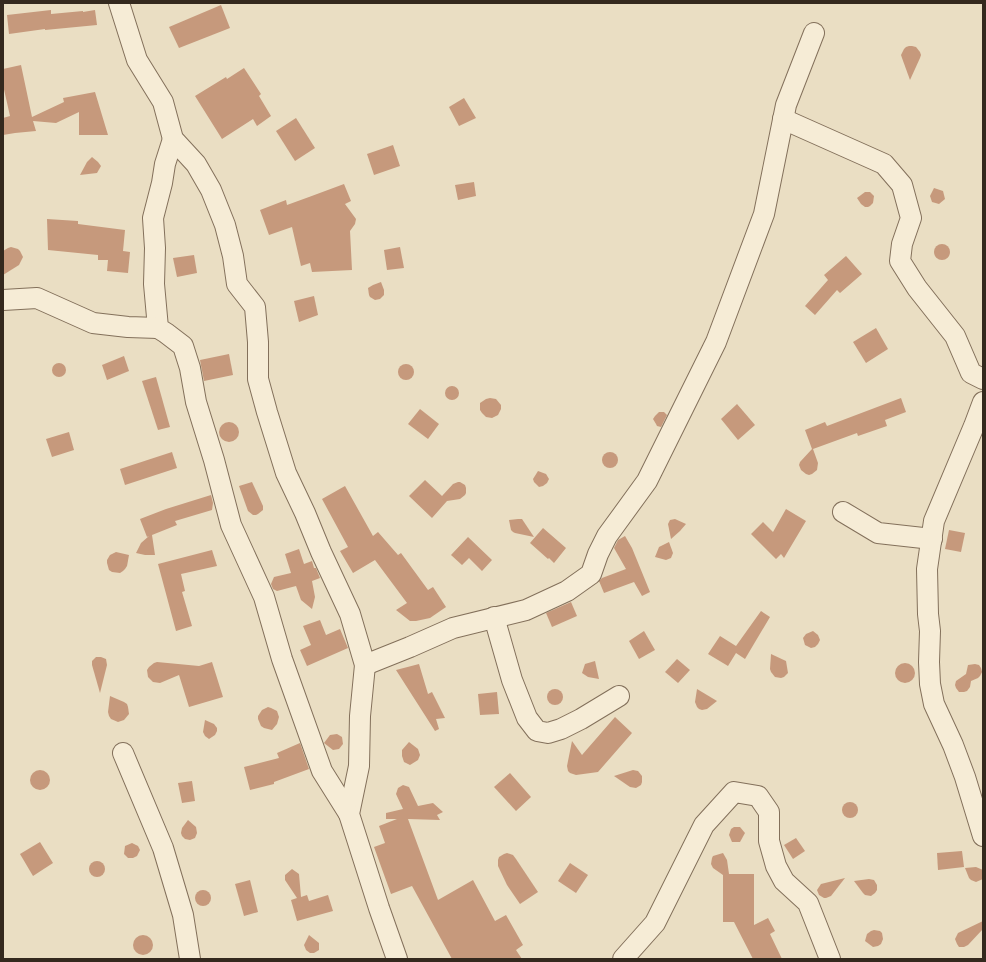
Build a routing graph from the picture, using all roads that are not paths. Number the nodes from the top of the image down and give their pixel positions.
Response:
1 (118, 3) edge
2 (814, 33) dead end
3 (783, 120) junction
4 (173, 139) junction
5 (3, 300) edge
6 (158, 328) junction
7 (983, 379) edge
8 (983, 402) edge
9 (843, 512) dead end
10 (932, 539) junction
11 (494, 617) junction
12 (365, 665) junction
13 (619, 696) dead end
14 (123, 753) dead end
15 (349, 814) junction
16 (983, 836) edge
17 (190, 959) edge
18 (397, 959) edge
19 (623, 959) edge
20 (830, 959) edge

1 - 4 street
2 - 3 street
3 - 7 street
3 - 11 street
4 - 6 street
4 - 12 street
5 - 6 street
6 - 15 street
8 - 10 street
9 - 10 street
10 - 16 street
11 - 12 street
11 - 13 street
12 - 15 street
14 - 17 street
15 - 18 street
19 - 20 street

